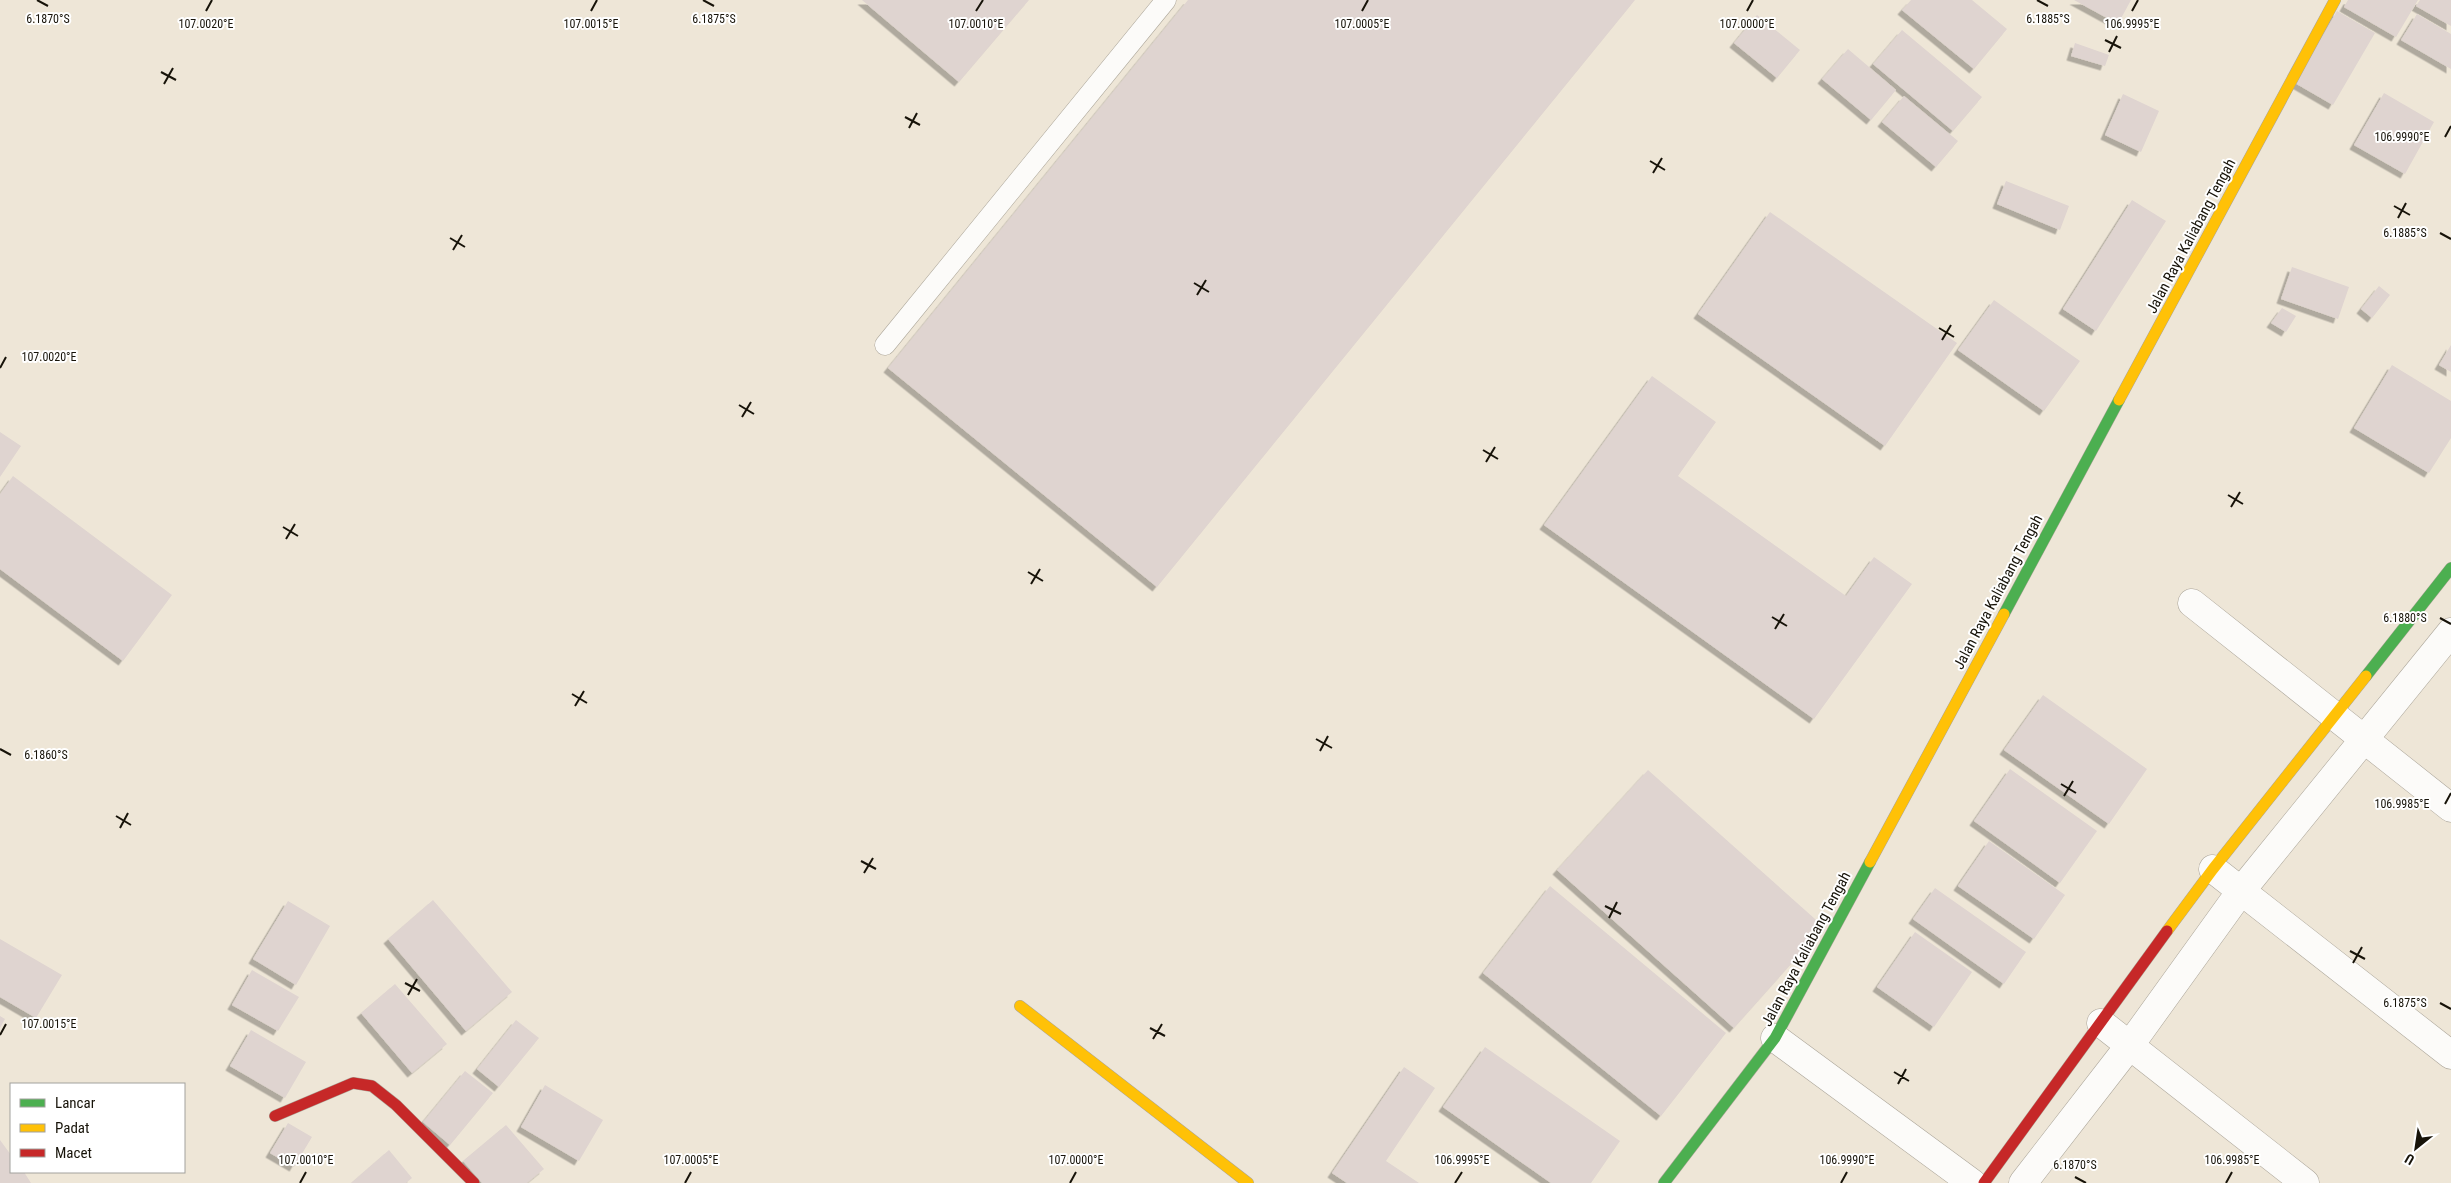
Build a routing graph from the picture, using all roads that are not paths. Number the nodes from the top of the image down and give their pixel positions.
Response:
1 (1166, 0) edge
2 (2335, 0) edge
3 (885, 345) dead end
4 (2451, 568) edge
5 (2192, 603) dead end
6 (2451, 632) edge
7 (2334, 716) junction
8 (2363, 740) junction
9 (2451, 808) edge
10 (2213, 869) junction
11 (2241, 892) junction
12 (1020, 1006) dead end
13 (2102, 1024) junction
14 (1775, 1038) junction
15 (2130, 1045) junction
16 (2451, 1055) edge
17 (275, 1116) dead end
18 (474, 1183) edge
19 (1248, 1183) edge
20 (1664, 1183) edge
21 (1972, 1183) edge
22 (1984, 1183) edge
23 (2023, 1183) edge
24 (2305, 1183) edge

1 - 3 lane
2 - 14 main road, Jalan Raya Kaliabang Tengah
4 - 7 main road
5 - 7 street
6 - 8 street
7 - 8 street
7 - 10 main road
8 - 9 street
8 - 11 street
10 - 11 street
10 - 13 main road
11 - 15 street
11 - 16 street
12 - 19 main road
13 - 15 street
13 - 22 main road
14 - 20 main road, Jalan Raya Kaliabang Tengah
14 - 21 street
15 - 23 street
15 - 24 street
17 - 18 main road

